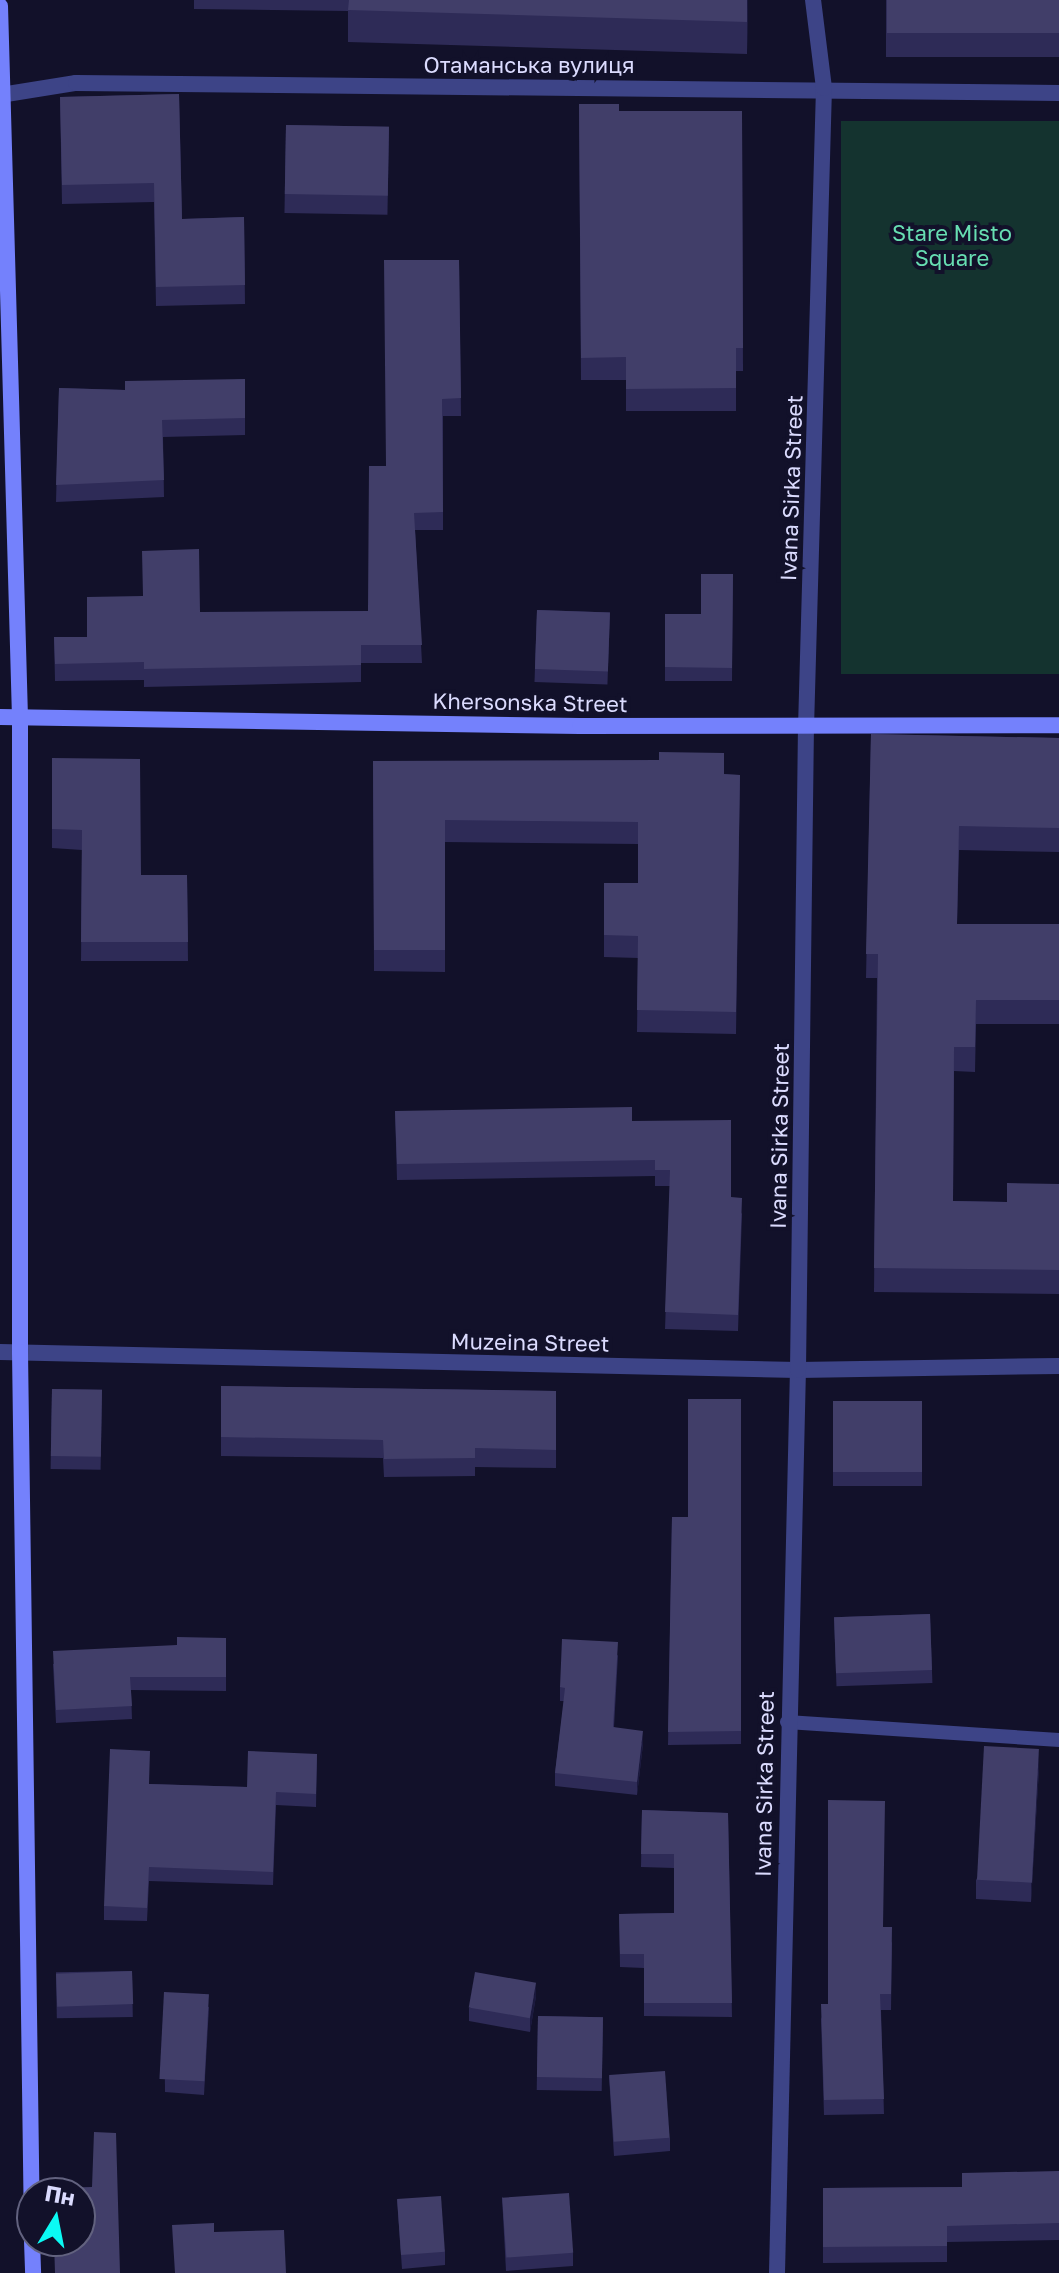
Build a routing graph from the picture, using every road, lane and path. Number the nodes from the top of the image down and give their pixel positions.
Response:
1 (813, 0) edge
2 (0, 6) edge
3 (824, 88) junction
4 (1059, 93) edge
5 (1, 95) edge
6 (0, 717) edge
7 (20, 717) junction
8 (1059, 725) edge
9 (806, 728) junction
10 (0, 1352) edge
11 (20, 1352) junction
12 (1059, 1366) edge
13 (798, 1370) junction
14 (787, 1722) junction
15 (1059, 1740) edge
16 (31, 2177) edge
17 (777, 2273) edge

1 - 3 street, Ivana Sirka Street
2 - 5 street
3 - 4 street, Отаманська вулиця
3 - 5 street, Отаманська вулиця
3 - 9 street, Ivana Sirka Street
5 - 7 street
6 - 7 street, Khersonska Street
7 - 9 street, Khersonska Street
7 - 11 street
8 - 9 street, Khersonska Street
9 - 13 street, Ivana Sirka Street
10 - 11 street, Muzeina Street
11 - 13 street, Muzeina Street
11 - 16 street
12 - 13 street, Muzeina Street
13 - 14 street, Ivana Sirka Street
14 - 15 lane
14 - 17 street, Ivana Sirka Street

